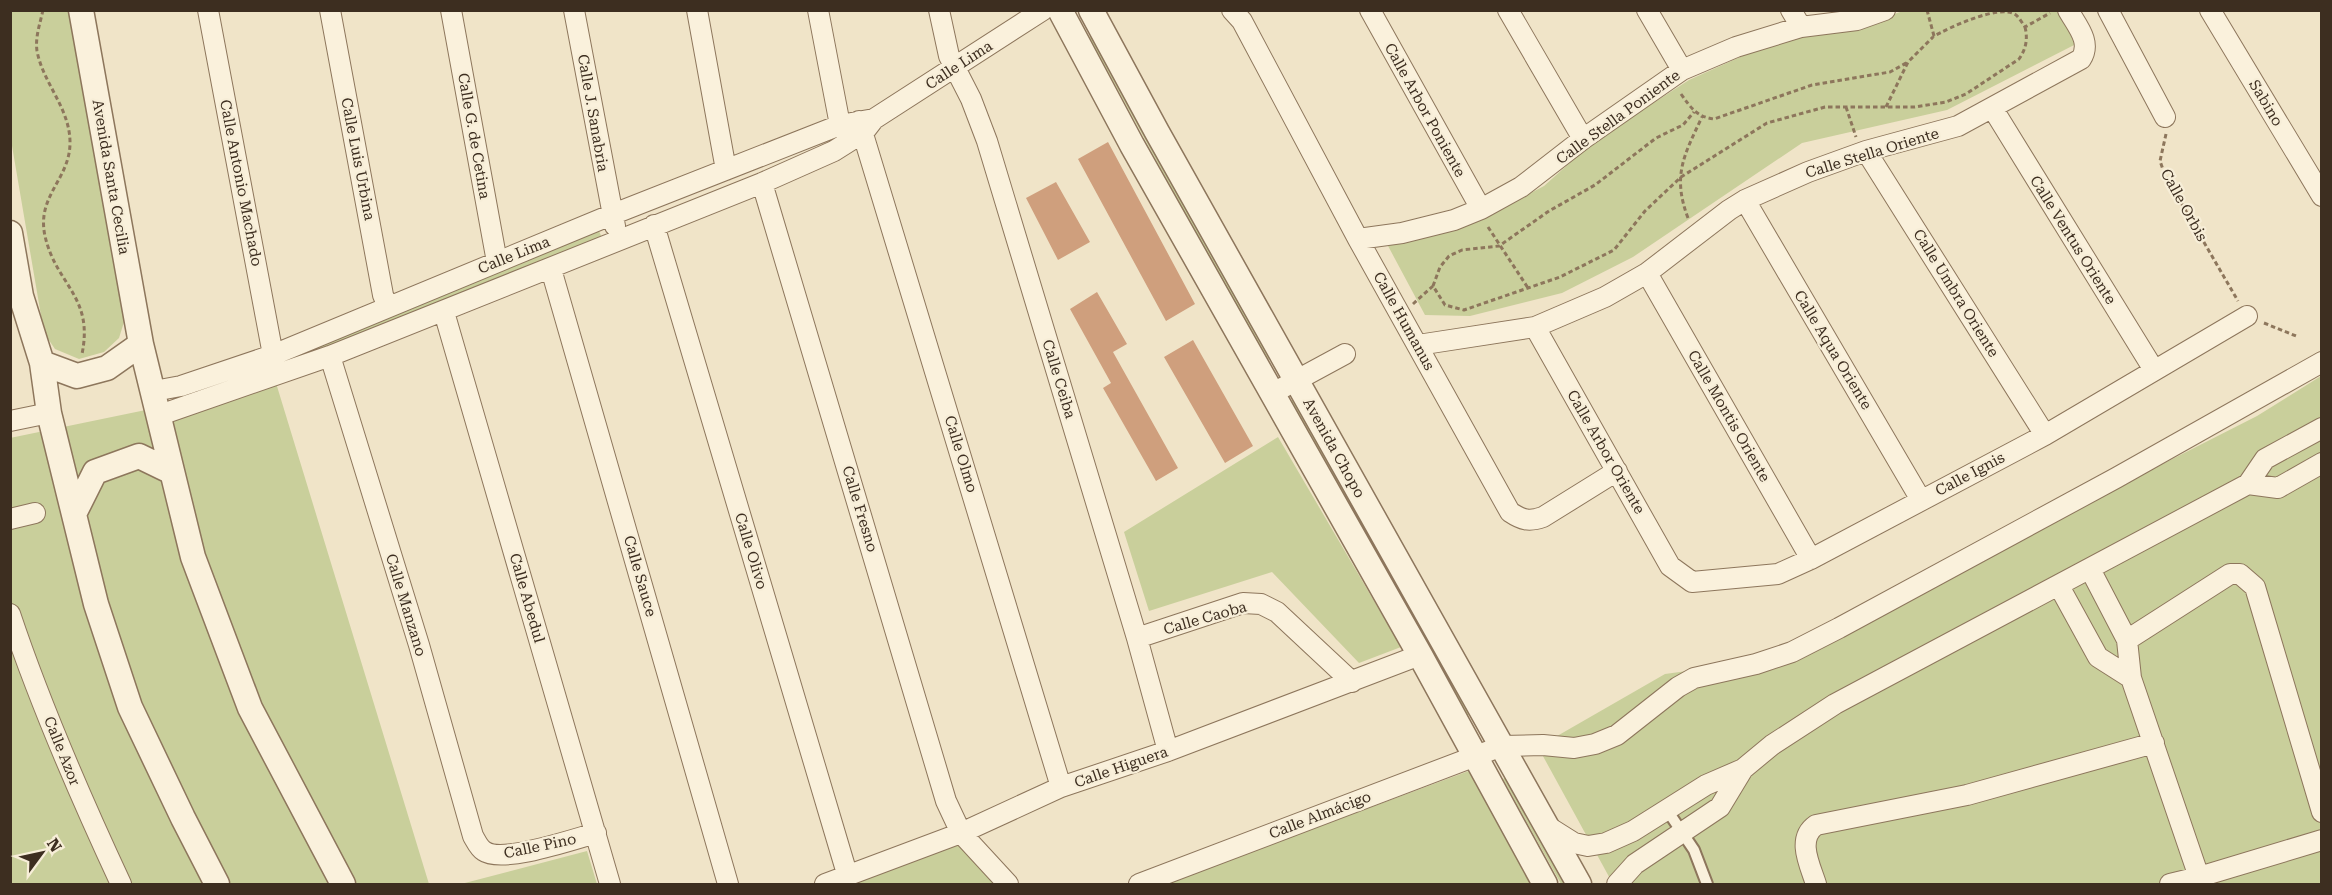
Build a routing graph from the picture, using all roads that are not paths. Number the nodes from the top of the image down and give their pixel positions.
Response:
1 (81, 10) edge
2 (208, 10) edge
3 (330, 10) edge
4 (451, 10) edge
5 (574, 10) edge
6 (696, 10) edge
7 (818, 10) edge
8 (939, 10) edge
9 (1043, 10) edge
10 (1060, 10) edge
11 (1091, 10) edge
12 (1370, 10) edge
13 (1508, 10) edge
14 (1647, 10) edge
15 (1885, 10) edge
16 (2068, 10) edge
17 (2108, 10) edge
18 (2210, 10) edge
19 (1238, 14) edge
20 (1796, 19) edge
21 (954, 67) junction
22 (1676, 74) junction
23 (1993, 109) junction
24 (2165, 117) road end
25 (859, 124) junction
26 (1583, 139) junction
27 (1866, 151) junction
28 (726, 170) junction
29 (762, 183) junction
30 (2322, 196) edge
31 (1745, 200) junction
32 (1481, 209) junction
33 (611, 215) junction
34 (654, 225) junction
35 (10, 233) edge
36 (619, 239) junction
37 (1358, 239) junction
38 (497, 262) junction
39 (551, 269) junction
40 (1647, 273) junction
41 (16, 298) edge
42 (388, 307) junction
43 (444, 312) junction
44 (2247, 316) road end
45 (1534, 327) junction
46 (141, 344) junction
47 (1418, 345) junction
48 (1345, 354) dead end
49 (273, 355) junction
50 (330, 356) junction
51 (2322, 362) edge
52 (42, 363) junction
53 (2154, 370) junction
54 (1296, 380) junction
55 (154, 391) junction
56 (1273, 393) junction
57 (49, 413) junction
58 (160, 416) junction
59 (10, 421) edge
60 (2322, 428) edge
61 (2045, 435) junction
62 (2322, 463) edge
63 (1617, 471) junction
64 (172, 472) junction
65 (2248, 484) junction
66 (1921, 500) junction
67 (35, 513) dead end
68 (74, 514) junction
69 (10, 519) edge
70 (1811, 559) junction
71 (2090, 569) junction
72 (1679, 575) joint
73 (2059, 586) junction
74 (10, 614) edge
75 (1137, 638) junction
76 (2127, 640) junction
77 (1420, 655) junction
78 (2131, 678) junction
79 (1352, 682) junction
80 (2154, 743) junction
81 (1502, 746) junction
82 (1168, 751) junction
83 (1473, 756) junction
84 (1743, 769) junction
85 (1061, 787) junction
86 (1667, 810) junction
87 (2322, 813) edge
88 (1547, 826) junction
89 (1683, 832) junction
90 (596, 833) junction
91 (961, 833) junction
92 (2322, 840) edge
93 (484, 852) joint
94 (848, 876) junction
95 (2199, 877) junction
96 (121, 885) edge
97 (217, 885) edge
98 (343, 885) edge
99 (610, 885) edge
100 (728, 885) edge
101 (825, 885) edge
102 (1008, 885) edge
103 (1139, 885) edge
104 (1545, 885) edge
105 (1579, 885) edge
106 (1617, 885) edge
107 (1707, 885) edge
108 (1816, 885) edge
109 (2170, 885) edge

1 - 46 street, Avenida Santa Cecilia
2 - 49 street, Calle Antonio Machado
3 - 42 street, Calle Luis Urbina
4 - 38 street, Calle G. de Cetina
5 - 33 street, Calle J. Sanabria
6 - 28 street
7 - 25 street, Calle Olmo
8 - 21 street, Calle Ceiba
9 - 21 street, Calle Lima
10 - 56 street, Avenida Chopo
11 - 54 street, Avenida Chopo
12 - 32 street, Calle Arbor Poniente
13 - 26 street
14 - 22 street
15 - 20 street, Calle Stella Poniente
16 - 23 street, Calle Stella Oriente
17 - 24 street
18 - 30 street, Sabino
19 - 37 street, Calle Humanus
20 - 22 street, Calle Stella Poniente
21 - 25 street, Calle Lima
21 - 75 street, Calle Ceiba
22 - 26 street, Calle Stella Poniente
23 - 27 street, Calle Stella Oriente
23 - 53 street, Calle Ventus Oriente
25 - 28 street, Calle Lima
25 - 29 street, Calle Lima
25 - 85 street, Calle Olmo
26 - 32 street, Calle Stella Poniente
27 - 31 street, Calle Stella Oriente
27 - 61 street, Calle Umbra Oriente
28 - 33 street, Calle Lima
29 - 34 street, Calle Lima
29 - 91 street, Calle Fresno
31 - 40 street, Calle Stella Oriente
31 - 66 street, Calle Aqua Oriente
32 - 37 street, Calle Stella Poniente
33 - 36 street, Calle J. Sanabria
33 - 38 street, Calle Lima
34 - 36 street, Calle Lima
34 - 94 street, Calle Olivo
35 - 41 street
36 - 39 street, Calle Lima
37 - 47 street, Calle Humanus
38 - 42 street, Calle Lima
39 - 43 street, Calle Lima
39 - 100 street, Calle Sauce
40 - 45 street, Calle Stella Oriente
40 - 70 street, Calle Montis Oriente
41 - 52 street
42 - 49 street, Calle Lima
43 - 50 street, Calle Lima
43 - 90 street, Calle Abedul
44 - 53 street, Calle Ignis
45 - 47 street, Calle Stella Oriente
45 - 63 street, Calle Arbor Oriente
46 - 52 street
46 - 55 street, Avenida Santa Cecilia
47 - 63 street, Calle Humanus
48 - 54 street
49 - 55 street, Calle Lima
50 - 58 street, Calle Lima
50 - 93 street, Calle Manzano
51 - 81 street, Calle Almácigo
52 - 57 street
53 - 61 street, Calle Ignis
54 - 56 street
54 - 81 street, Avenida Chopo
55 - 58 street, Avenida Santa Cecilia
56 - 77 street, Avenida Chopo
57 - 59 street
57 - 68 street
58 - 64 street, Avenida Santa Cecilia
60 - 65 street
61 - 66 street, Calle Ignis
62 - 65 street
63 - 72 street, Calle Arbor Oriente
64 - 68 street
64 - 98 street, Avenida Santa Cecilia
65 - 71 street
66 - 70 street, Calle Ignis
67 - 69 street
68 - 97 street
70 - 72 street, Calle Ignis
71 - 73 street
71 - 76 street
73 - 78 street
73 - 84 street
74 - 96 street, Calle Azor
75 - 79 street, Calle Caoba
75 - 82 street, Calle Ceiba
76 - 78 street
76 - 87 street
77 - 79 street, Calle Higuera
77 - 83 street, Avenida Chopo
78 - 80 street
79 - 82 street, Calle Higuera
80 - 95 street
80 - 108 street
81 - 83 street, Calle Almácigo
81 - 88 street, Avenida Chopo
82 - 85 street, Calle Higuera
83 - 103 street, Calle Almácigo
83 - 104 street, Avenida Chopo
84 - 86 street
84 - 89 street
85 - 91 street, Calle Higuera
86 - 88 street
86 - 89 lane
88 - 105 street, Avenida Chopo
89 - 106 street
89 - 107 lane
90 - 93 street, Calle Pino
90 - 99 street, Calle Abedul
91 - 94 street, Calle Higuera
91 - 102 street
92 - 95 street
94 - 101 street, Calle Higuera
95 - 109 street

